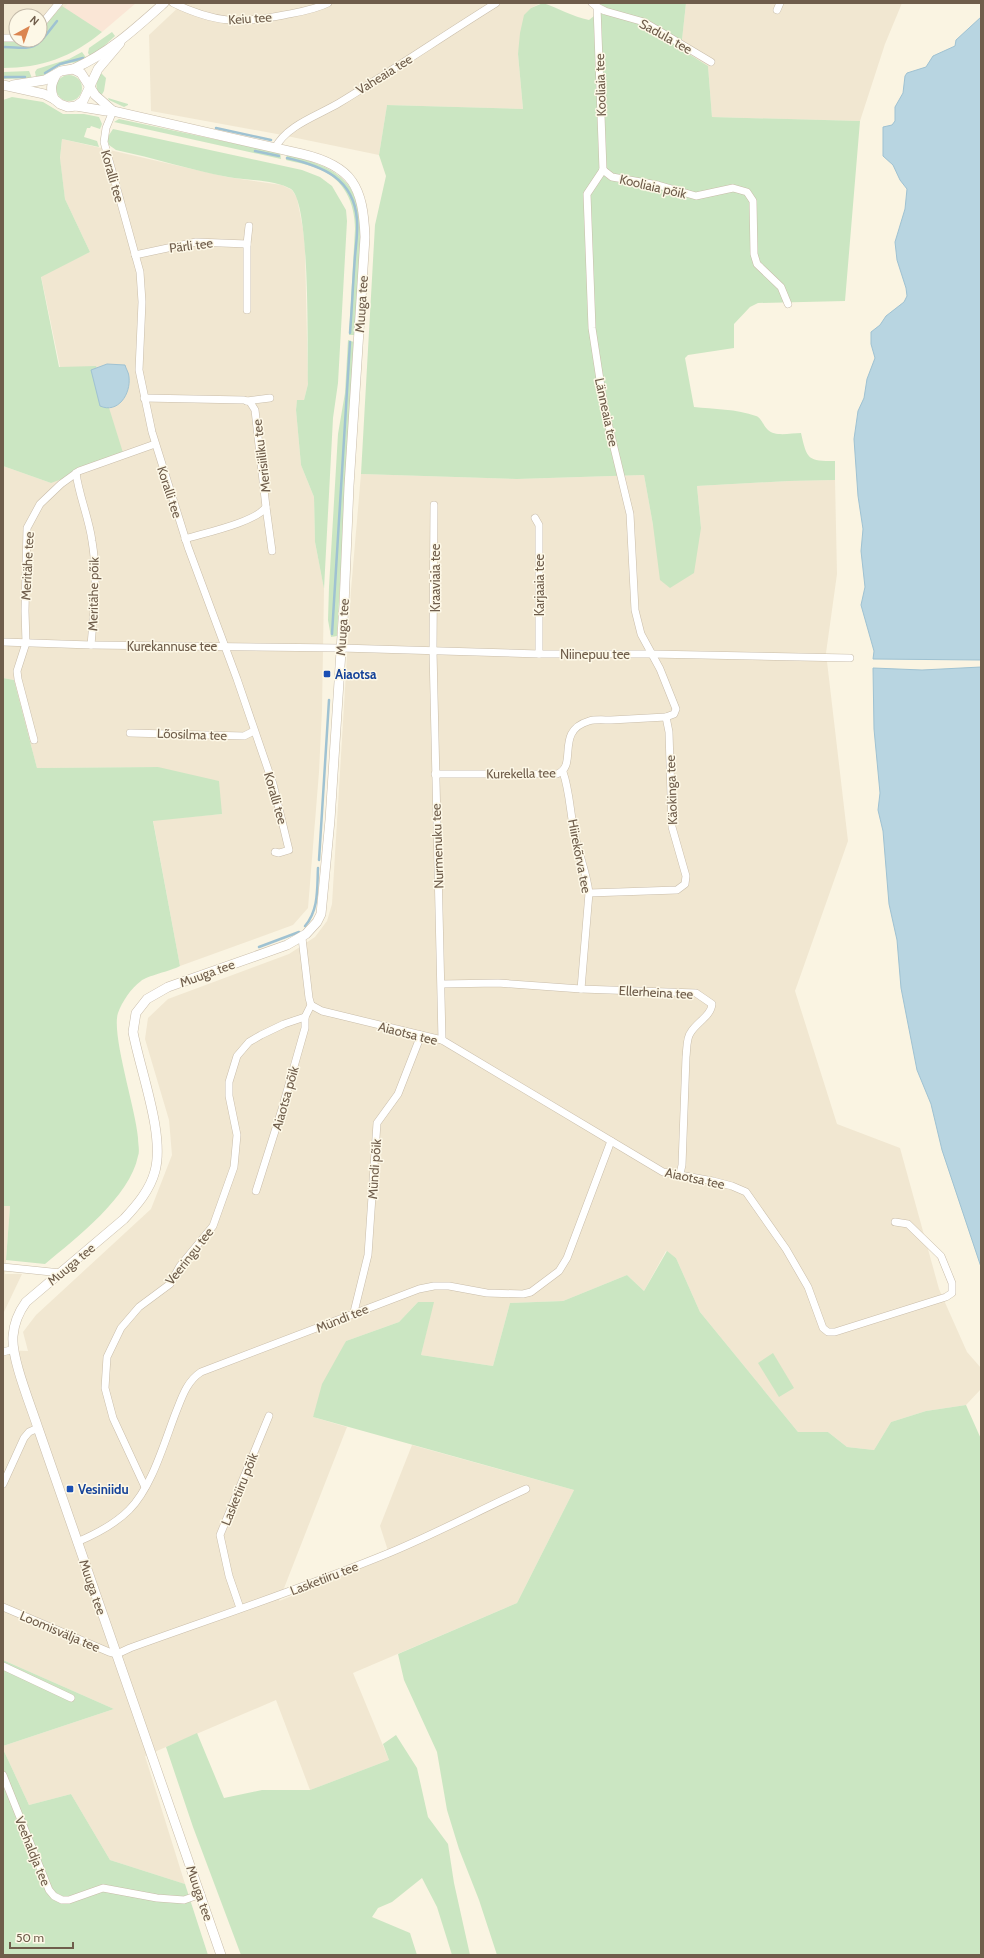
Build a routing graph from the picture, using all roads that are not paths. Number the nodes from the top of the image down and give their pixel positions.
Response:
1 (59, 3) edge
2 (164, 3) edge
3 (173, 3) edge
4 (328, 3) edge
5 (496, 3) edge
6 (594, 5) edge
7 (48, 16) edge
8 (120, 43) junction
9 (711, 62) dead end
10 (73, 69) junction
11 (56, 75) junction
12 (6, 85) edge
13 (88, 87) junction
14 (54, 99) junction
15 (76, 106) junction
16 (113, 111) junction
17 (274, 148) junction
18 (603, 170) junction
19 (249, 226) dead end
20 (247, 244) junction
21 (135, 255) junction
22 (788, 304) dead end
23 (247, 310) dead end
24 (144, 398) junction
25 (270, 398) dead end
26 (247, 402) junction
27 (155, 444) junction
28 (76, 473) junction
29 (434, 505) dead end
30 (266, 507) junction
31 (535, 518) dead end
32 (185, 539) junction
33 (272, 551) dead end
34 (3, 642) edge
35 (26, 643) junction
36 (91, 645) junction
37 (224, 646) junction
38 (341, 648) junction
39 (433, 651) junction
40 (538, 654) junction
41 (651, 654) junction
42 (850, 658) dead end
43 (666, 717) junction
44 (254, 731) junction
45 (130, 733) dead end
46 (34, 740) dead end
47 (563, 772) junction
48 (435, 774) junction
49 (275, 852) dead end
50 (589, 893) junction
51 (302, 938) junction
52 (442, 984) junction
53 (581, 989) junction
54 (311, 1005) junction
55 (305, 1017) junction
56 (421, 1036) junction
57 (442, 1040) junction
58 (611, 1141) junction
59 (680, 1174) junction
60 (256, 1191) dead end
61 (895, 1222) dead end
62 (3, 1267) edge
63 (61, 1273) junction
64 (354, 1312) junction
65 (14, 1349) junction
66 (3, 1352) edge
67 (269, 1416) dead end
68 (38, 1428) junction
69 (3, 1484) edge
70 (145, 1487) junction
71 (526, 1489) dead end
72 (77, 1542) junction
73 (3, 1607) edge
74 (240, 1608) junction
75 (117, 1654) junction
76 (3, 1666) edge
77 (71, 1698) dead end
78 (3, 1775) edge
79 (201, 1894) junction
80 (221, 1955) edge

1 - 7 street
2 - 8 street
3 - 4 street, Keiu tee
5 - 17 street, Vaheaia tee
6 - 9 street, Sadula tee
6 - 18 street, Kooliaia tee
8 - 10 street
8 - 13 street
10 - 11 street
10 - 13 street
11 - 12 street
11 - 14 street
12 - 14 street
13 - 15 street
13 - 16 street, Muuga tee
14 - 15 street
15 - 16 street, Muuga tee
16 - 17 street, Muuga tee
16 - 21 street, Koralli tee
17 - 38 street, Muuga tee
18 - 22 street, Kooliaia põik
18 - 41 street, Länneaia tee
19 - 20 street
20 - 21 street, Pärli tee
20 - 23 street
21 - 24 street, Koralli tee
24 - 26 street, Merisiiliku tee
24 - 27 street, Koralli tee
25 - 26 street
26 - 30 street, Merisiiliku tee
27 - 28 street, Meritähe tee
27 - 32 street, Koralli tee
28 - 35 street, Meritähe tee
28 - 36 street, Meritähe põik
29 - 39 street, Kraaviaia tee
30 - 32 street, Merisiiliku tee
30 - 33 street
31 - 40 street, Karjaaia tee
32 - 37 street, Koralli tee
34 - 35 street, Kurekannuse tee
35 - 36 street, Kurekannuse tee
35 - 46 street, Meritähe tee
36 - 37 street, Kurekannuse tee
37 - 38 street, Kurekannuse tee
37 - 44 street, Koralli tee
38 - 39 street, Niinepuu tee
38 - 51 street, Muuga tee
39 - 40 street, Niinepuu tee
39 - 48 street, Nurmenuku tee
40 - 41 street, Niinepuu tee
41 - 42 street, Niinepuu tee
41 - 43 street
43 - 47 street, Kurekella tee
43 - 50 street, Käokinga tee
44 - 45 street, Lõosilma tee
44 - 49 street, Koralli tee
47 - 48 street, Kurekella tee
47 - 50 street, Hiirekõrva tee
48 - 52 street, Nurmenuku tee
50 - 53 street, Hiirekõrva tee
51 - 54 street
51 - 63 street, Muuga tee
52 - 53 street, Ellerheina tee
52 - 57 street, Nurmenuku tee
53 - 59 street, Ellerheina tee
54 - 55 street, Aiaotsa põik
54 - 56 street, Aiaotsa tee
55 - 60 street, Aiaotsa põik
55 - 70 street, Veeringu tee
56 - 57 street, Aiaotsa tee
56 - 64 street, Mündi põik
57 - 58 street, Aiaotsa tee
58 - 59 street, Aiaotsa tee
58 - 64 street, Mündi tee
59 - 61 street, Aiaotsa tee
62 - 63 street
63 - 65 street, Muuga tee
64 - 70 street, Mündi tee
65 - 66 street
65 - 68 street, Muuga tee
67 - 74 street, Lasketiiru põik
68 - 69 street
68 - 72 street, Muuga tee
70 - 72 street, Mündi tee
71 - 74 street, Lasketiiru tee
72 - 75 street, Muuga tee
73 - 75 street, Loomisvälja tee
74 - 75 street, Lasketiiru tee
75 - 79 street, Muuga tee
76 - 77 street
78 - 79 street, Veehaldja tee
79 - 80 street, Muuga tee

